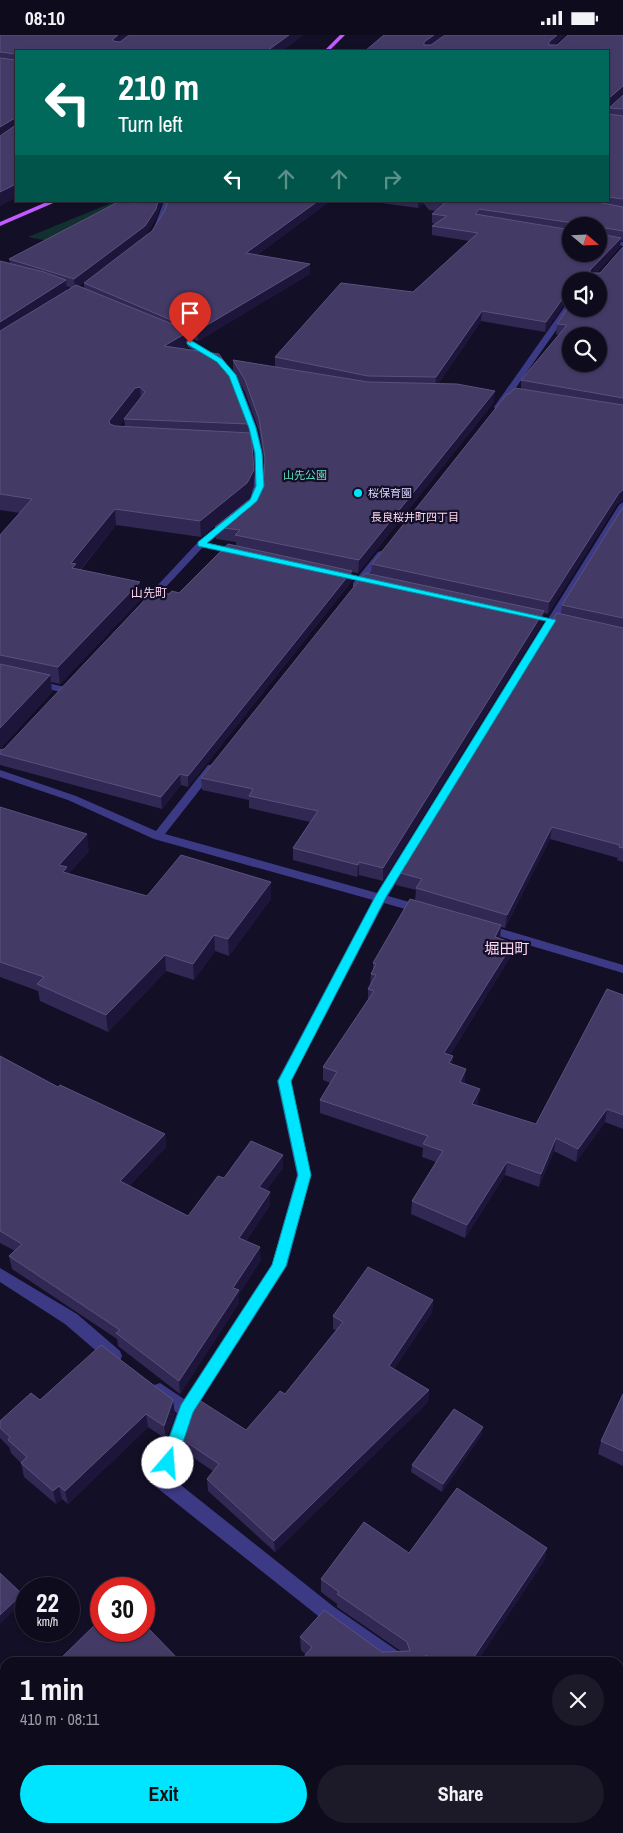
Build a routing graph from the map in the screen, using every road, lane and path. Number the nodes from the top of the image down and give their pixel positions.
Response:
1 (343, 35) edge
2 (327, 50) edge
3 (53, 202) edge
4 (167, 202) edge
5 (0, 224) edge
6 (153, 232) edge
7 (608, 242) edge
8 (623, 244) edge
9 (562, 316) edge
10 (164, 331) edge
11 (220, 361) junction
12 (229, 363) dead end
13 (498, 393) dead end
14 (508, 393) junction
15 (518, 395) edge
16 (490, 417) edge
17 (248, 445) edge
18 (257, 445) junction
19 (623, 505) edge
20 (246, 507) edge
21 (238, 513) edge
22 (201, 544) junction
23 (386, 548) edge
24 (248, 554) edge
25 (349, 595) edge
26 (140, 610) edge
27 (28, 682) edge
28 (65, 690) edge
29 (220, 758) edge
30 (0, 773) edge
31 (158, 836) junction
32 (381, 897) junction
33 (436, 914) edge
34 (474, 925) edge
35 (623, 969) edge
36 (0, 1274) edge
37 (131, 1368) edge
38 (146, 1380) edge
39 (186, 1410) junction
40 (390, 1657) edge

1 - 2 main road
3 - 5 main road
4 - 6 street
7 - 8 street
9 - 14 street
10 - 11 street
11 - 12 street
11 - 18 street
13 - 14 street
14 - 15 street
14 - 16 street
17 - 18 street
18 - 20 street
19 - 32 street
21 - 22 street
22 - 24 street
22 - 26 street
23 - 25 street
27 - 28 street
29 - 31 street
30 - 31 street
31 - 32 street
32 - 33 street
32 - 39 street
34 - 35 street
36 - 37 street
38 - 39 street
39 - 40 street

